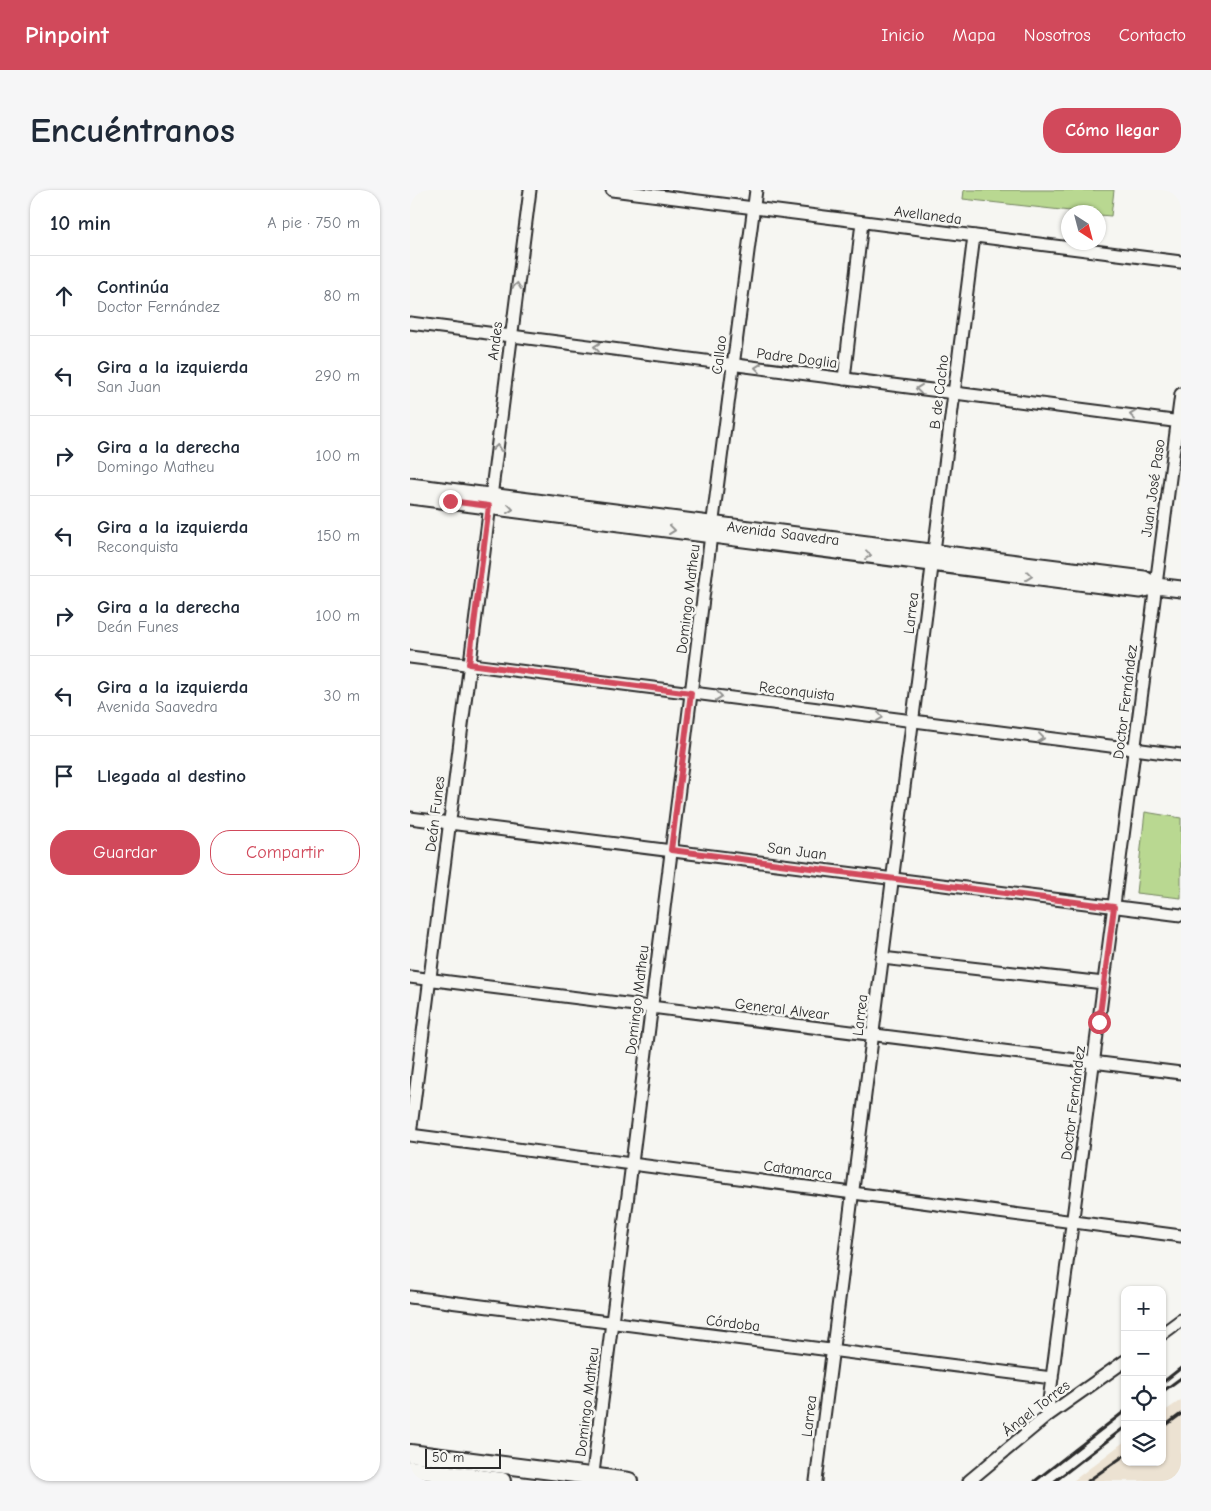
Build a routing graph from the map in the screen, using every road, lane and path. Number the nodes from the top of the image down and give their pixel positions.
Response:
1 (530, 190) edge
2 (612, 190) edge
3 (756, 190) edge
4 (753, 208) junction
5 (862, 222) junction
6 (974, 236) junction
7 (1181, 262) edge
8 (410, 323) edge
9 (511, 336) junction
10 (733, 365) junction
11 (844, 379) junction
12 (954, 393) junction
13 (1181, 394) edge
14 (1179, 421) edge
15 (410, 486) edge
16 (410, 496) edge
17 (490, 501) junction
18 (712, 529) junction
19 (933, 558) junction
20 (1156, 586) junction
21 (1181, 589) edge
22 (410, 657) edge
23 (469, 664) junction
24 (691, 693) junction
25 (912, 721) junction
26 (1134, 750) junction
27 (1181, 755) edge
28 (410, 818) edge
29 (449, 822) junction
30 (671, 850) junction
31 (892, 879) junction
32 (1114, 907) junction
33 (1181, 915) edge
34 (882, 958) junction
35 (410, 977) edge
36 (430, 979) junction
37 (1104, 983) junction
38 (651, 1007) junction
39 (873, 1035) junction
40 (1094, 1062) junction
41 (1181, 1073) edge
42 (410, 1135) edge
43 (631, 1163) junction
44 (852, 1193) junction
45 (1073, 1222) junction
46 (1181, 1236) edge
47 (410, 1297) edge
48 (1181, 1320) edge
49 (612, 1322) junction
50 (1166, 1331) edge
51 (832, 1350) junction
52 (1121, 1364) edge
53 (1052, 1378) junction
54 (1047, 1416) junction
55 (410, 1453) edge
56 (410, 1469) edge
57 (593, 1479) edge
58 (502, 1481) edge
59 (629, 1481) edge
60 (816, 1481) edge
61 (968, 1481) edge

9 -> 1 street, Andes
2 - 4 street, Avellaneda
3 - 4 street, Callao
4 - 5 street, Avellaneda
4 - 10 street, Callao
5 - 6 street, Avellaneda
5 - 11 street
6 - 7 street, Avellaneda
6 - 12 street, B de Cacho
8 - 9 street, Padre Doglia
10 -> 9 street, Padre Doglia
17 -> 9 street, Andes
11 -> 10 street, Padre Doglia
10 - 18 street, Callao
12 -> 11 street, Padre Doglia
14 -> 12 street, Padre Doglia
12 - 19 street, B de Cacho
13 - 14 street, Juan José Paso
14 - 20 street, Juan José Paso
15 - 17 street, Avenida Saavedra
16 - 17 street, Avenida Saavedra
17 - 18 street, Avenida Saavedra
17 - 23 street, Deán Funes
18 - 19 street, Avenida Saavedra
18 - 24 street, Domingo Matheu
19 - 20 street, Avenida Saavedra
19 - 25 street, Larrea
20 - 21 street, Avenida Saavedra
20 - 26 street, Doctor Fernández
22 - 23 street, Reconquista
23 - 24 street, Reconquista
23 - 29 street, Deán Funes
24 -> 25 street, Reconquista
24 - 30 street, Domingo Matheu
25 -> 26 street, Reconquista
25 - 31 street, Larrea
26 - 27 street, Reconquista
26 - 32 street, Doctor Fernández
28 - 29 street, San Juan
29 - 30 street, San Juan
29 - 36 street, Deán Funes
30 - 31 street, San Juan
30 - 38 street, Domingo Matheu
31 - 32 street, San Juan
31 - 34 street, Larrea
32 - 33 street, San Juan
32 - 37 street, Doctor Fernández
34 - 37 street
34 - 39 street, Larrea
35 - 36 street, General Alvear
36 - 38 street, General Alvear
36 - 42 street, Deán Funes
37 - 40 street, Doctor Fernández
38 - 39 street, General Alvear
38 - 43 street, Domingo Matheu
39 - 40 street, General Alvear
39 - 44 street, Larrea
40 - 41 street, General Alvear
40 - 45 street, Doctor Fernández
42 - 43 street, Catamarca
43 - 44 street, Catamarca
43 - 49 street, Domingo Matheu
44 - 45 street, Catamarca
44 - 51 street, Larrea
45 - 46 street, Catamarca
45 - 53 street, Doctor Fernández
47 - 49 street, Córdoba
48 - 50 street
49 - 51 street, Córdoba
49 - 57 street, Domingo Matheu
51 - 53 street, Córdoba
51 - 60 street, Larrea
52 - 54 street, Ángel Torres
53 - 54 street, Doctor Fernández
54 - 61 street, Ángel Torres
55 - 57 main road
56 - 58 main road
57 - 59 main road

